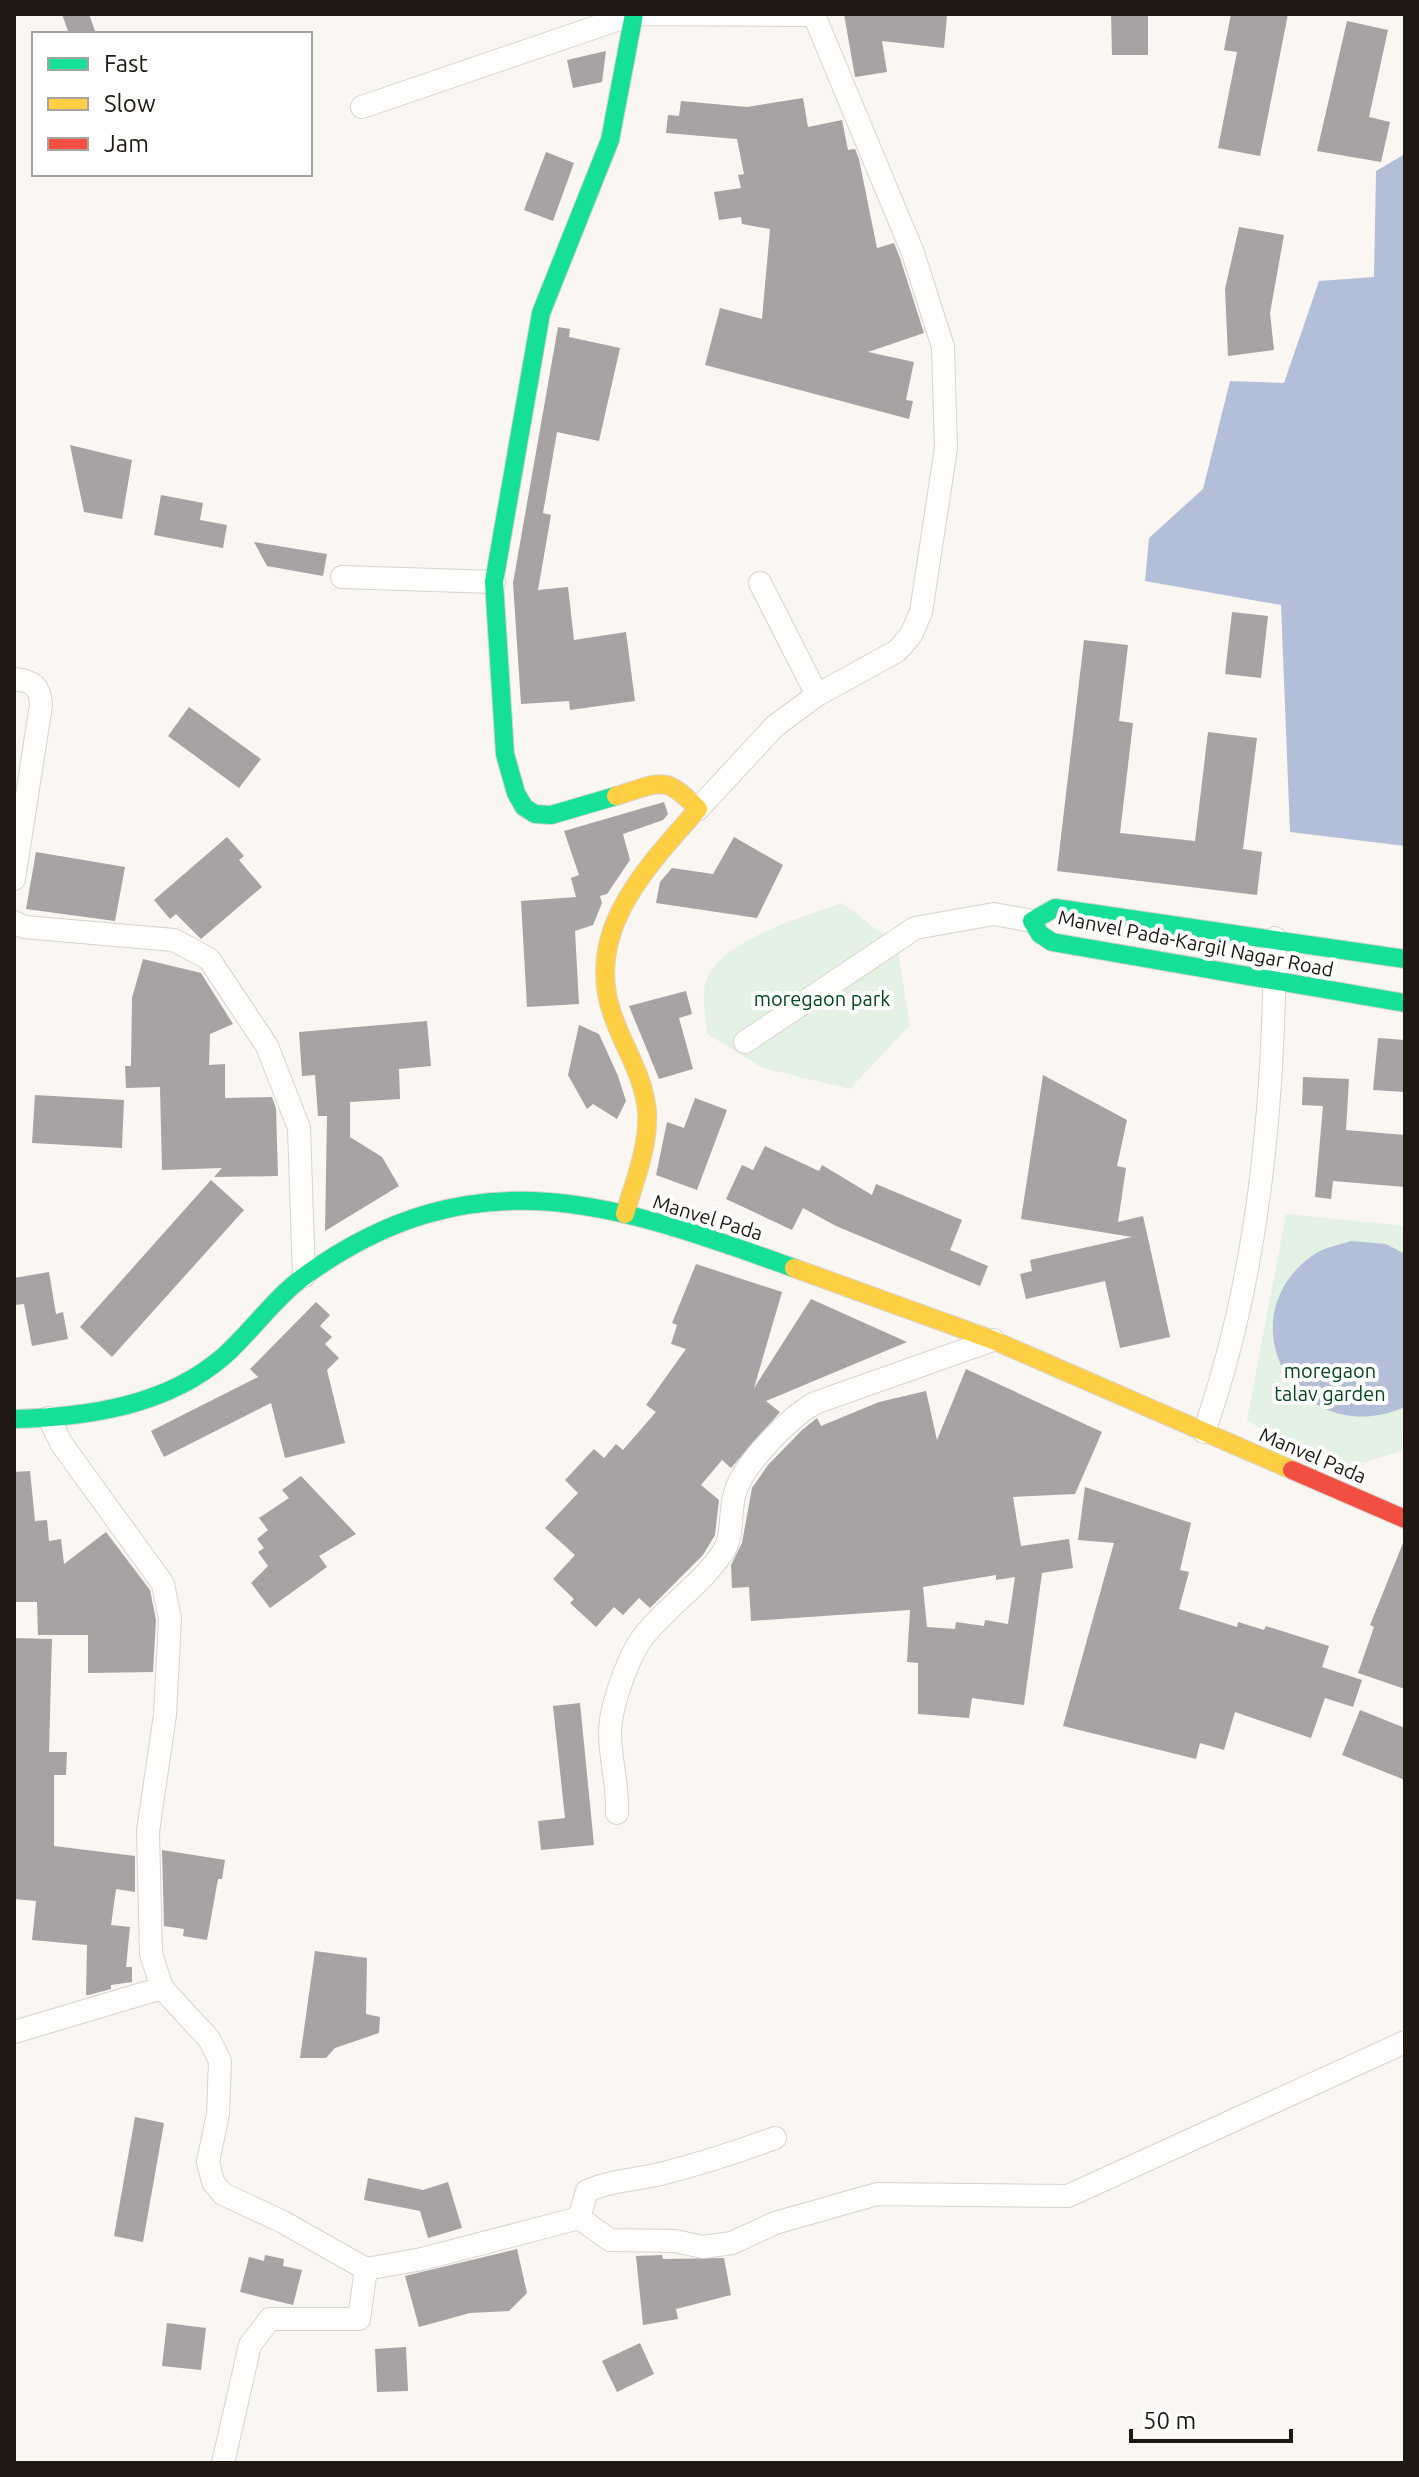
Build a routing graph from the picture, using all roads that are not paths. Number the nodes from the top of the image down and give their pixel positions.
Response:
1 (634, 14) edge
2 (362, 107) dead end
3 (342, 577) dead end
4 (494, 582) junction
5 (760, 583) dead end
6 (14, 679) edge
7 (817, 695) junction
8 (698, 809) junction
9 (14, 879) edge
10 (1032, 921) junction
11 (14, 922) edge
12 (1275, 938) junction
13 (1405, 959) edge
14 (1275, 982) junction
15 (1405, 1003) edge
16 (745, 1042) dead end
17 (625, 1214) junction
18 (304, 1276) junction
19 (993, 1340) junction
20 (49, 1418) junction
21 (14, 1419) edge
22 (1204, 1432) junction
23 (1405, 1519) edge
24 (617, 1813) dead end
25 (162, 1988) junction
26 (14, 2032) edge
27 (1405, 2042) edge
28 (775, 2138) dead end
29 (579, 2218) junction
30 (366, 2269) junction
31 (223, 2463) edge

1 - 2 street
1 - 4 street
1 - 7 street
3 - 4 street
4 - 8 street
5 - 7 street
6 - 9 street
7 - 8 street
8 - 17 street
10 - 12 street, Manvel Pada-Kargil Nagar Road
10 - 14 street, Manvel Pada-Kargil Nagar Road
10 - 16 street
11 - 18 street
12 - 13 street, Manvel Pada-Kargil Nagar Road
12 - 14 street
14 - 15 street, Manvel Pada-Kargil Nagar Road
14 - 22 street
17 - 18 street, Manvel Pada
17 - 19 street, Manvel Pada
18 - 20 street, Manvel Pada
19 - 22 street, Manvel Pada
19 - 24 street
20 - 21 street, Manvel Pada
20 - 25 street
22 - 23 street, Manvel Pada
25 - 26 street
25 - 30 street
27 - 29 street
28 - 29 street
29 - 30 street
30 - 31 street

